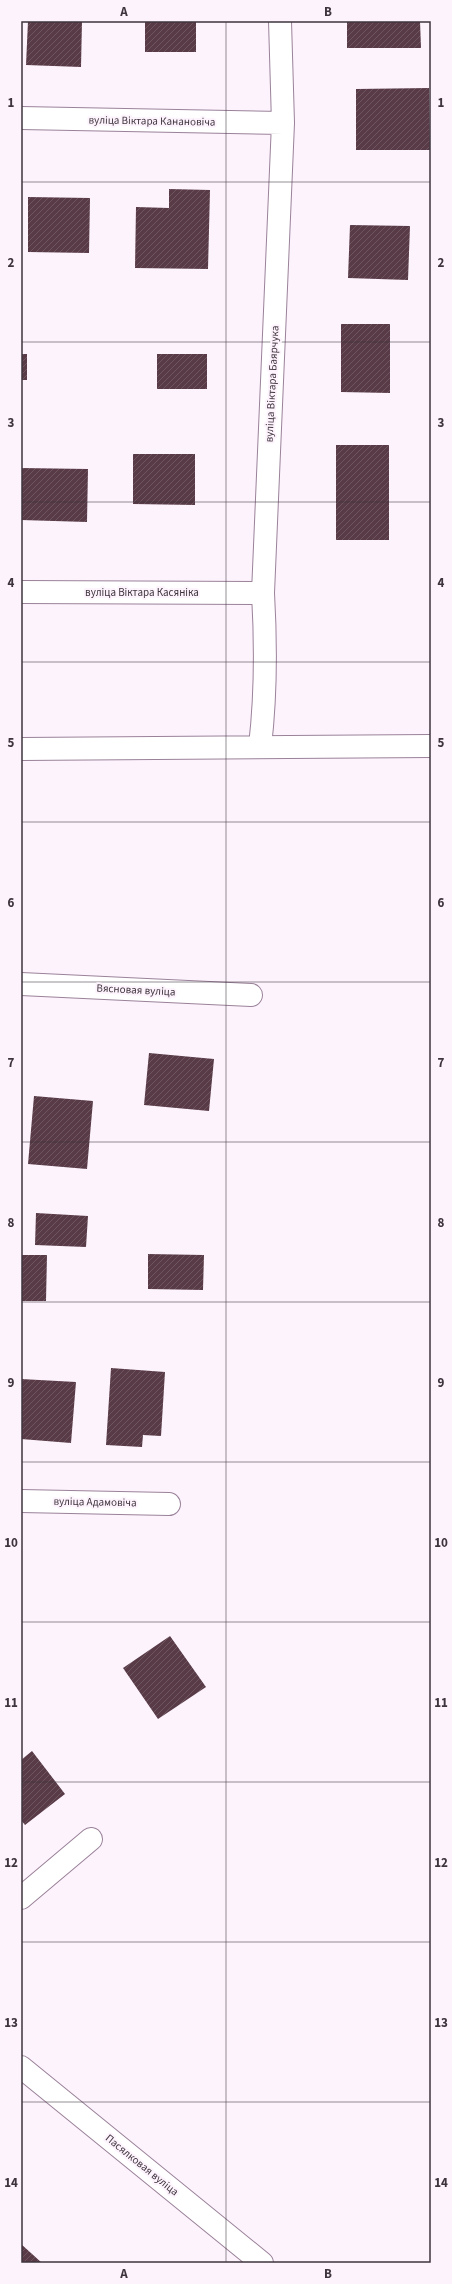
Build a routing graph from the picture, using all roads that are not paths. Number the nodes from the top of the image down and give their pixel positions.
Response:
1 (280, 21) edge
2 (21, 118) edge
3 (283, 123) junction
4 (21, 592) edge
5 (263, 593) junction
6 (260, 746) junction
7 (431, 746) edge
8 (21, 749) edge
9 (21, 984) edge
10 (251, 995) dead end
11 (21, 1501) edge
12 (169, 1504) dead end
13 (91, 1839) dead end
14 (21, 1898) edge
15 (21, 2068) edge
16 (262, 2263) edge

1 - 3 street, вуліца Віктара Баярчука
2 - 3 street, вуліца Віктара Канановіча
3 - 5 street, вуліца Віктара Баярчука
4 - 5 street, вуліца Віктара Касяніка
5 - 6 street, вуліца Віктара Баярчука
6 - 7 street
6 - 8 street
9 - 10 street, Вясновая вуліца
11 - 12 street, вуліца Адамовіча
13 - 14 street
15 - 16 street, Пасялковая вуліца

